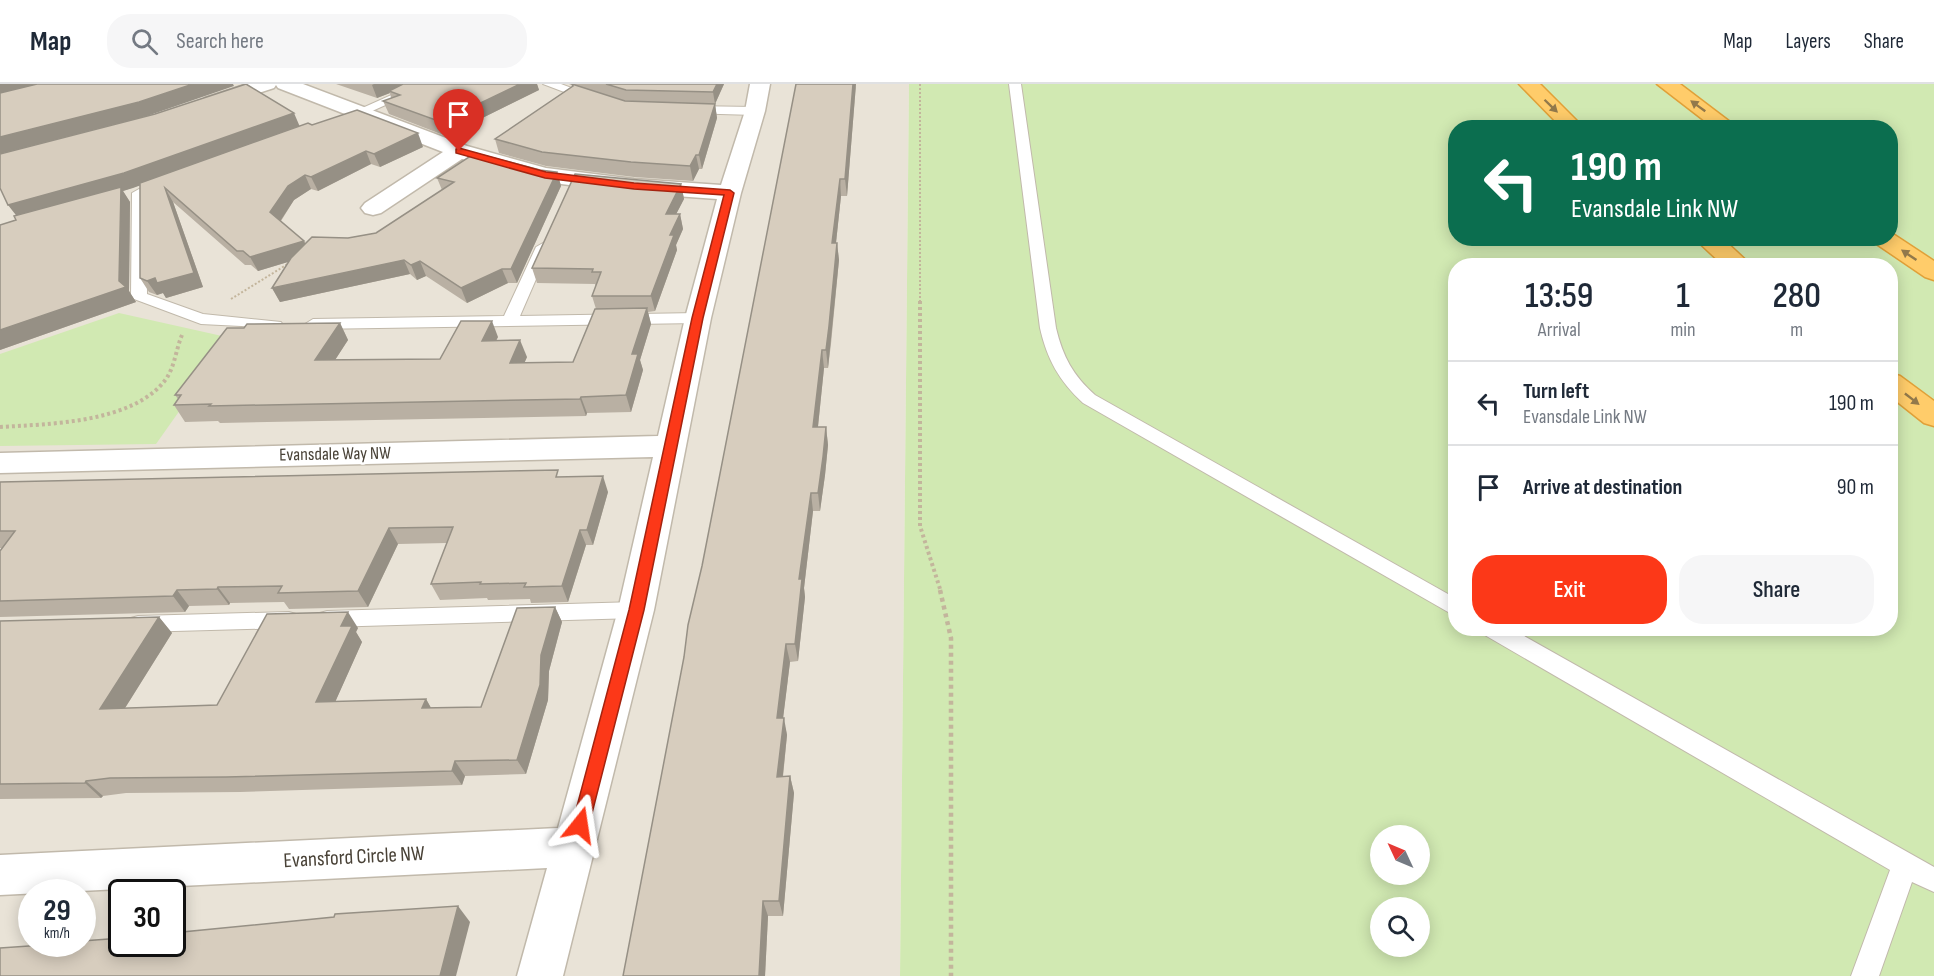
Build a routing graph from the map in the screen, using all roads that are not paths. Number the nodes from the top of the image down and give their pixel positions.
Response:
1 (267, 84) edge
2 (285, 84) edge
3 (426, 84) edge
4 (549, 84) edge
5 (1015, 84) edge
6 (1529, 84) edge
7 (1668, 84) edge
8 (758, 98) edge
9 (605, 102) edge
10 (189, 110) edge
11 (674, 110) edge
12 (359, 113) junction
13 (1566, 120) edge
14 (1717, 120) edge
15 (338, 122) edge
16 (459, 151) junction
17 (139, 193) edge
18 (730, 193) junction
19 (373, 208) dead end
20 (551, 230) edge
21 (1716, 246) edge
22 (1896, 246) edge
23 (1730, 258) edge
24 (1934, 272) edge
25 (698, 318) junction
26 (510, 321) junction
27 (1898, 388) edge
28 (1934, 416) edge
29 (670, 446) junction
30 (0, 463) edge
31 (1448, 604) edge
32 (636, 610) junction
33 (118, 624) edge
34 (1505, 636) edge
35 (575, 847) junction
36 (1905, 865) junction
37 (0, 875) edge
38 (1934, 880) edge
39 (540, 976) edge
40 (1865, 976) edge

1 - 10 street
2 - 12 street
3 - 12 lane
4 - 9 lane
5 - 31 lane
6 -> 13 highway
14 -> 7 highway
8 - 11 lane
8 - 18 street
12 - 15 lane
12 - 16 street
16 - 18 street
16 - 19 street
17 - 26 lane
18 - 25 street
20 - 26 lane
21 - 23 highway
24 -> 22 highway
25 - 26 lane
25 - 29 street
27 -> 28 highway
29 - 30 street, Evansdale Way NW
29 - 32 street
32 - 33 lane
32 - 35 street
34 - 36 lane
35 - 37 street, Evansford Circle NW
35 - 39 street
36 - 38 lane
36 - 40 lane

